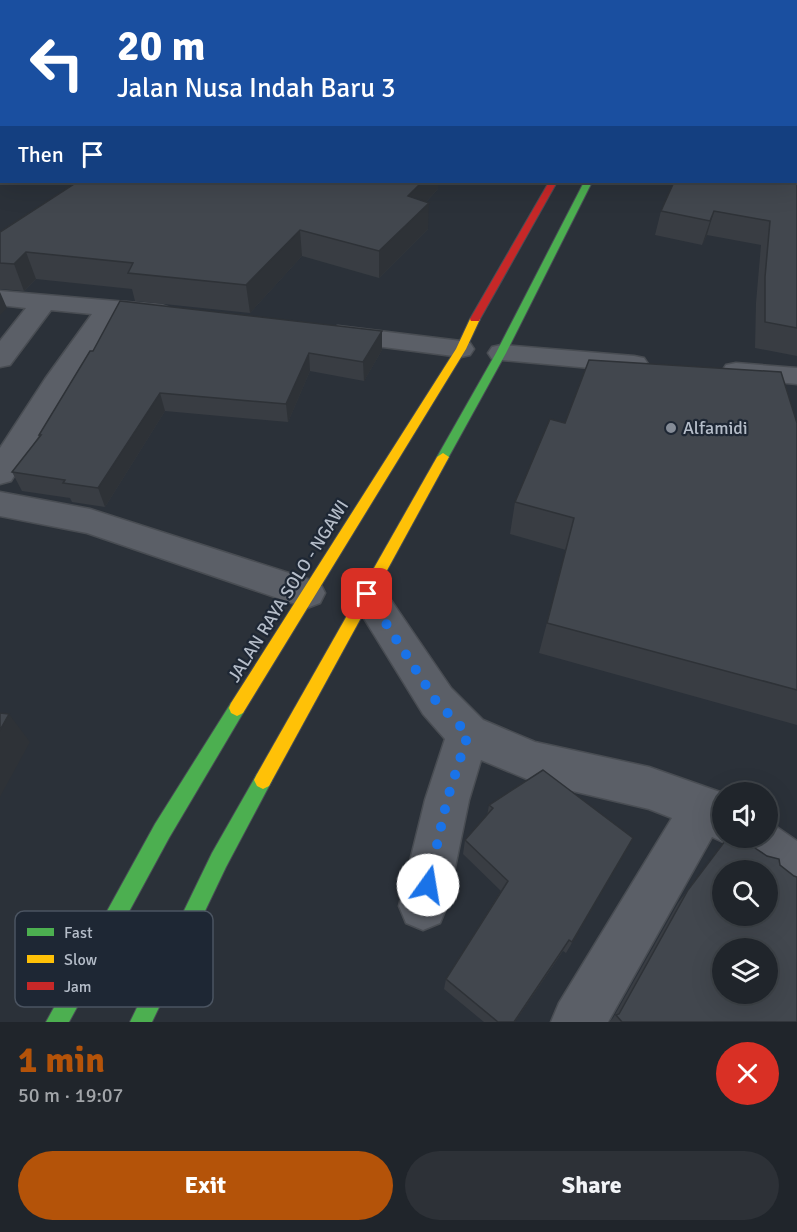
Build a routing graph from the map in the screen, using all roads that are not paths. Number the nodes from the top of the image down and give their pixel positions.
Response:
1 (552, 183) edge
2 (587, 183) edge
3 (0, 297) edge
4 (44, 302) junction
5 (108, 309) junction
6 (184, 315) edge
7 (310, 330) edge
8 (478, 350) junction
9 (0, 359) edge
10 (657, 365) edge
11 (715, 370) edge
12 (797, 376) edge
13 (0, 474) edge
14 (0, 504) edge
15 (307, 592) junction
16 (367, 594) junction
17 (468, 734) junction
18 (712, 814) edge
19 (712, 816) edge
20 (767, 848) edge
21 (797, 870) edge
22 (423, 906) dead end
23 (118, 911) edge
24 (194, 911) edge
25 (65, 1007) edge
26 (148, 1007) edge
27 (57, 1022) edge
28 (141, 1022) edge
29 (578, 1022) edge

1 - 8 highway, JALAN RAYA SOLO - NGAWI
2 - 8 highway, JALAN RAYA SOLO - NGAWI
3 - 4 street
4 - 5 street
4 - 9 street
5 - 6 street
5 - 13 street
7 - 8 street
8 - 10 street
8 - 15 highway, JALAN RAYA SOLO - NGAWI
8 - 16 highway, JALAN RAYA SOLO - NGAWI
11 - 12 street
14 - 15 street
15 - 23 highway, JALAN RAYA SOLO - NGAWI
16 - 17 street
16 - 24 highway, JALAN RAYA SOLO - NGAWI
17 - 18 street
17 - 22 street
19 - 29 street
20 - 21 street
25 - 27 highway, JALAN RAYA SOLO - NGAWI
26 - 28 highway, JALAN RAYA SOLO - NGAWI

